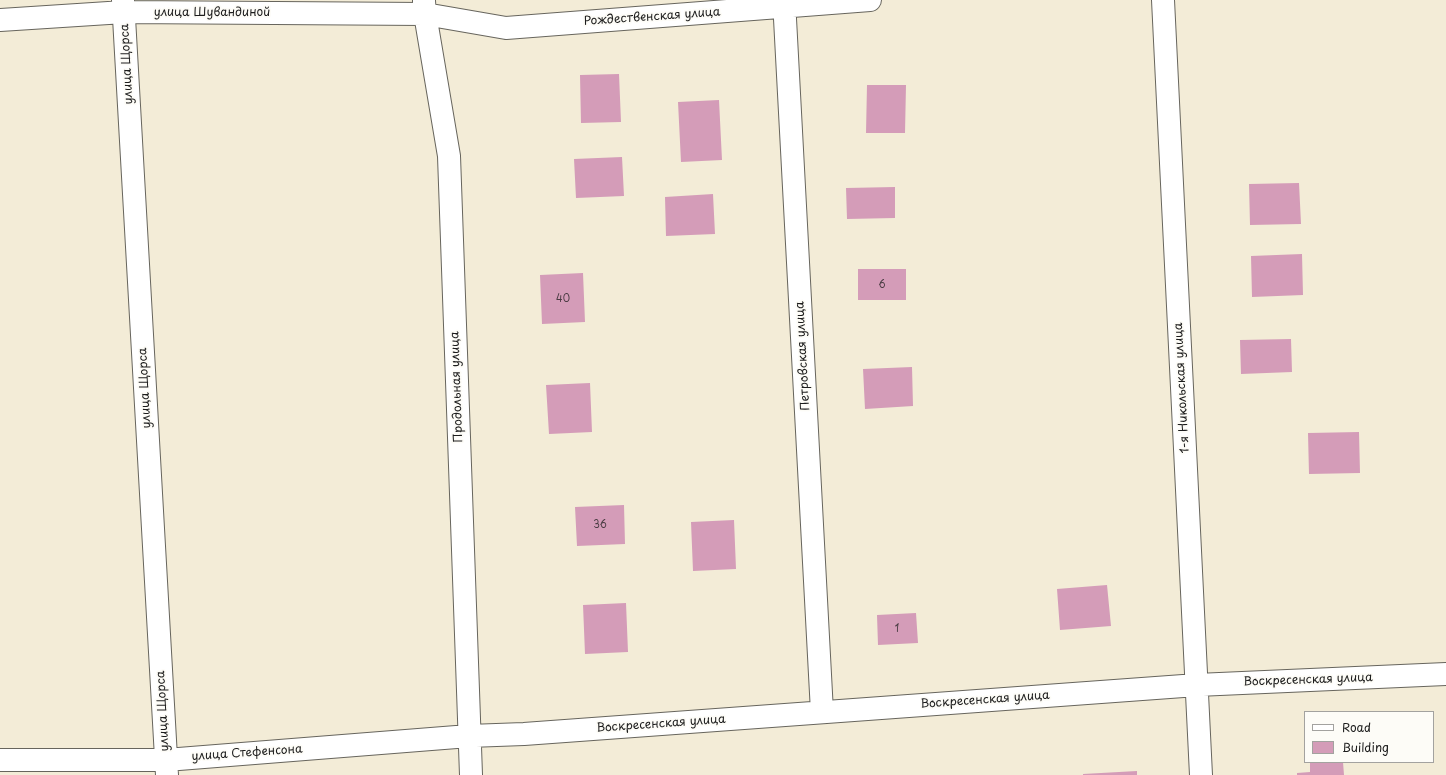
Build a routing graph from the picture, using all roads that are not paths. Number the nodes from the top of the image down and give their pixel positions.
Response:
1 (870, 0) edge
2 (1163, 0) edge
3 (784, 3) edge
4 (124, 6) edge
5 (425, 7) edge
6 (0, 20) edge
7 (1446, 674) edge
8 (1197, 685) junction
9 (822, 712) junction
10 (469, 736) junction
11 (0, 760) edge
12 (166, 767) edge
13 (471, 775) edge
14 (1201, 775) edge

1 - 3 street, Рождественская улица
2 - 8 street, 1-я Никольская улица
3 - 5 street, Рождественская улица
3 - 9 street, Петровская улица
4 - 5 street, улица Шувандиной
4 - 6 street, улица Шувандиной
4 - 12 street, улица Щорса
5 - 10 street, Продольная улица
7 - 8 street, Воскресенская улица
8 - 9 street, Воскресенская улица
8 - 14 street, 1-я Никольская улица
9 - 10 street, Воскресенская улица
10 - 12 street, улица Стефенсона
10 - 13 street, Продольная улица
11 - 12 street, улица Стефенсона

